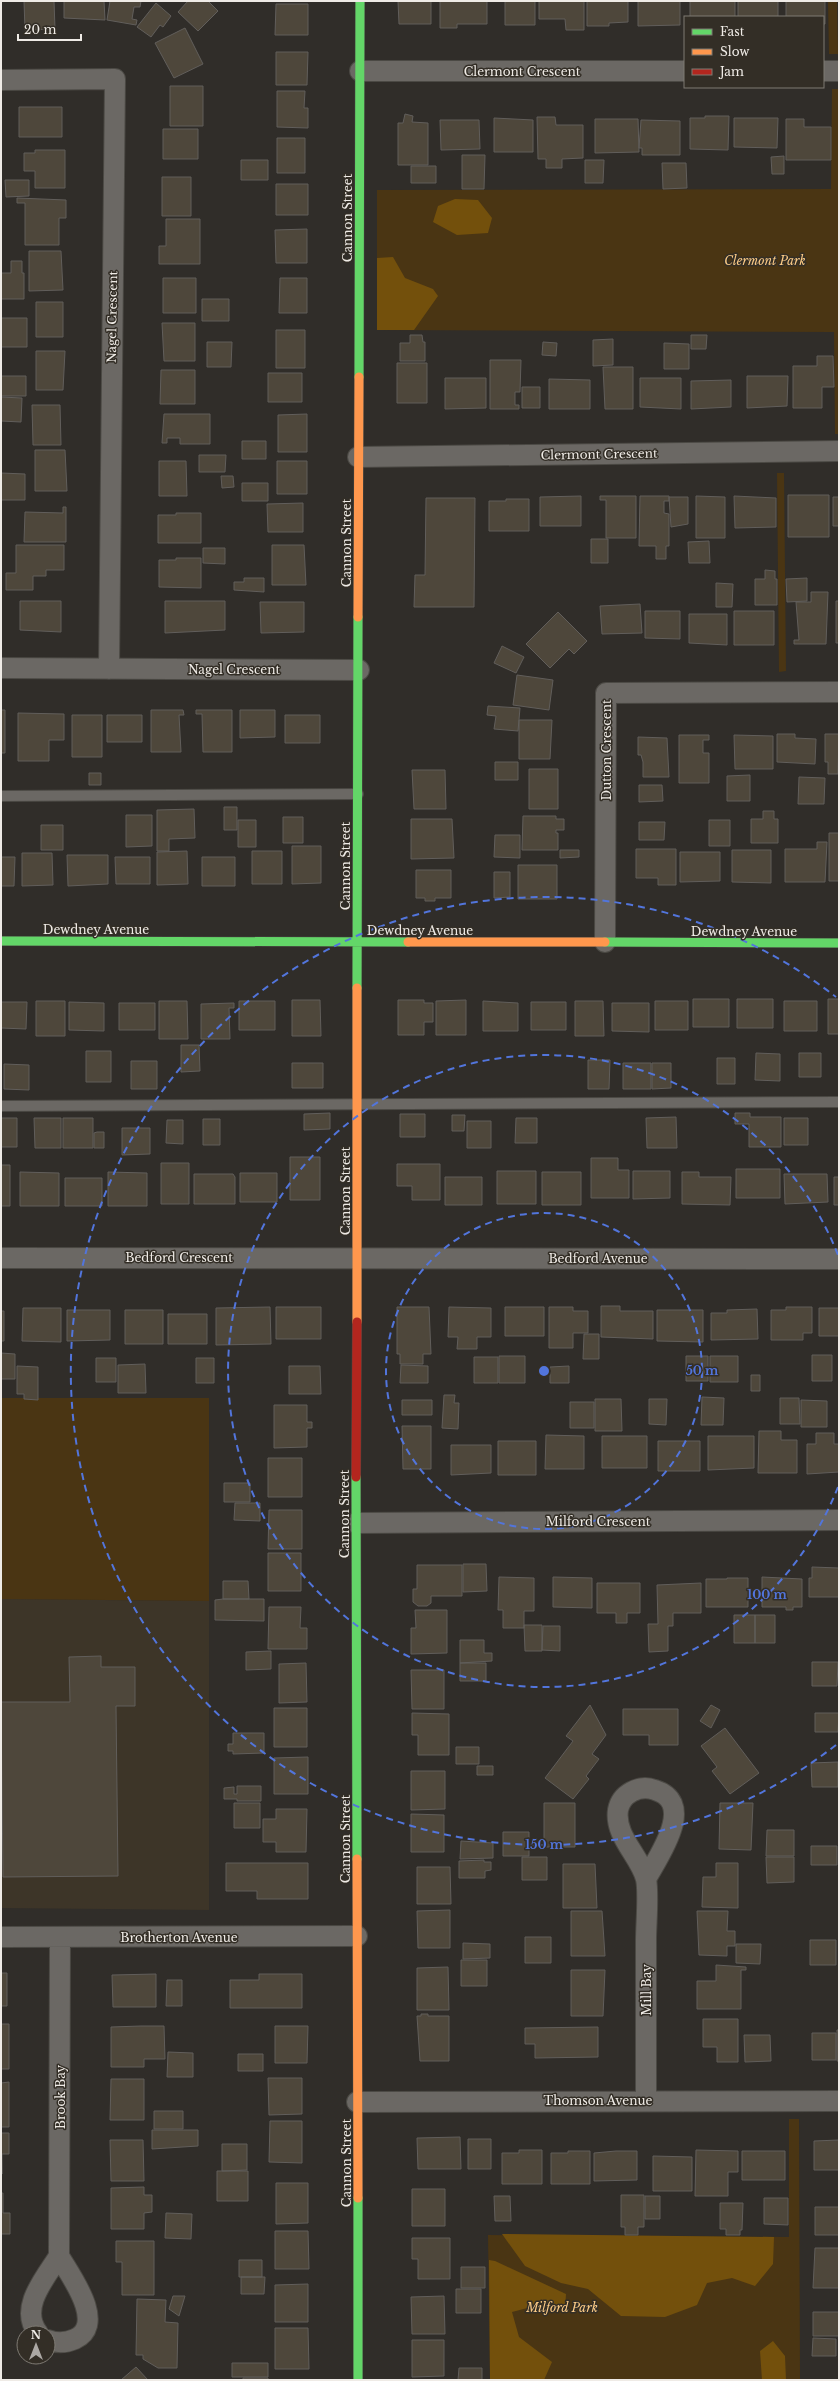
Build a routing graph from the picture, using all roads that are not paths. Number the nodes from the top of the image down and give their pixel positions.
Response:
1 (360, 1) edge
2 (360, 71) junction
3 (684, 71) edge
4 (824, 71) edge
5 (839, 71) edge
6 (1, 80) edge
7 (839, 451) edge
8 (358, 456) junction
9 (1, 668) edge
10 (109, 669) junction
11 (359, 670) junction
12 (839, 692) edge
13 (358, 794) junction
14 (1, 796) edge
15 (1, 941) edge
16 (357, 942) junction
17 (605, 942) junction
18 (839, 943) edge
19 (839, 1102) edge
20 (357, 1105) junction
21 (1, 1106) edge
22 (357, 1257) junction
23 (1, 1258) edge
24 (839, 1258) edge
25 (839, 1520) edge
26 (356, 1523) junction
27 (646, 1879) dead end
28 (357, 1936) junction
29 (1, 1937) edge
30 (60, 1937) junction
31 (646, 2100) junction
32 (839, 2101) edge
33 (357, 2102) junction
34 (59, 2256) junction
35 (32, 2325) edge
36 (56, 2341) edge
37 (358, 2380) edge

1 - 2 street, Cannon Street
2 - 3 street, Clermont Crescent
2 - 8 street, Cannon Street
4 - 5 street
6 - 10 street, Nagel Crescent
7 - 8 street, Clermont Crescent
8 - 11 street, Cannon Street
9 - 10 street, Nagel Crescent
10 - 11 street, Nagel Crescent
11 - 13 street, Cannon Street
12 - 17 street, Dutton Crescent
13 - 14 lane
13 - 16 street, Cannon Street
15 - 16 street, Dewdney Avenue
16 - 17 street, Dewdney Avenue
16 - 20 street, Cannon Street
17 - 18 street, Dewdney Avenue
19 - 20 lane
20 - 21 lane
20 - 22 street, Cannon Street
22 - 23 street, Bedford Crescent
22 - 24 street, Bedford Avenue
22 - 26 street, Cannon Street
25 - 26 street, Milford Crescent
26 - 28 street, Cannon Street
27 - 31 street, Mill Bay
28 - 30 street, Brotherton Avenue
28 - 33 street, Cannon Street
29 - 30 street, Brotherton Avenue
30 - 34 street, Brook Bay
31 - 32 street, Thomson Avenue
31 - 33 street, Thomson Avenue
33 - 37 street, Cannon Street
34 - 35 street
34 - 36 street

